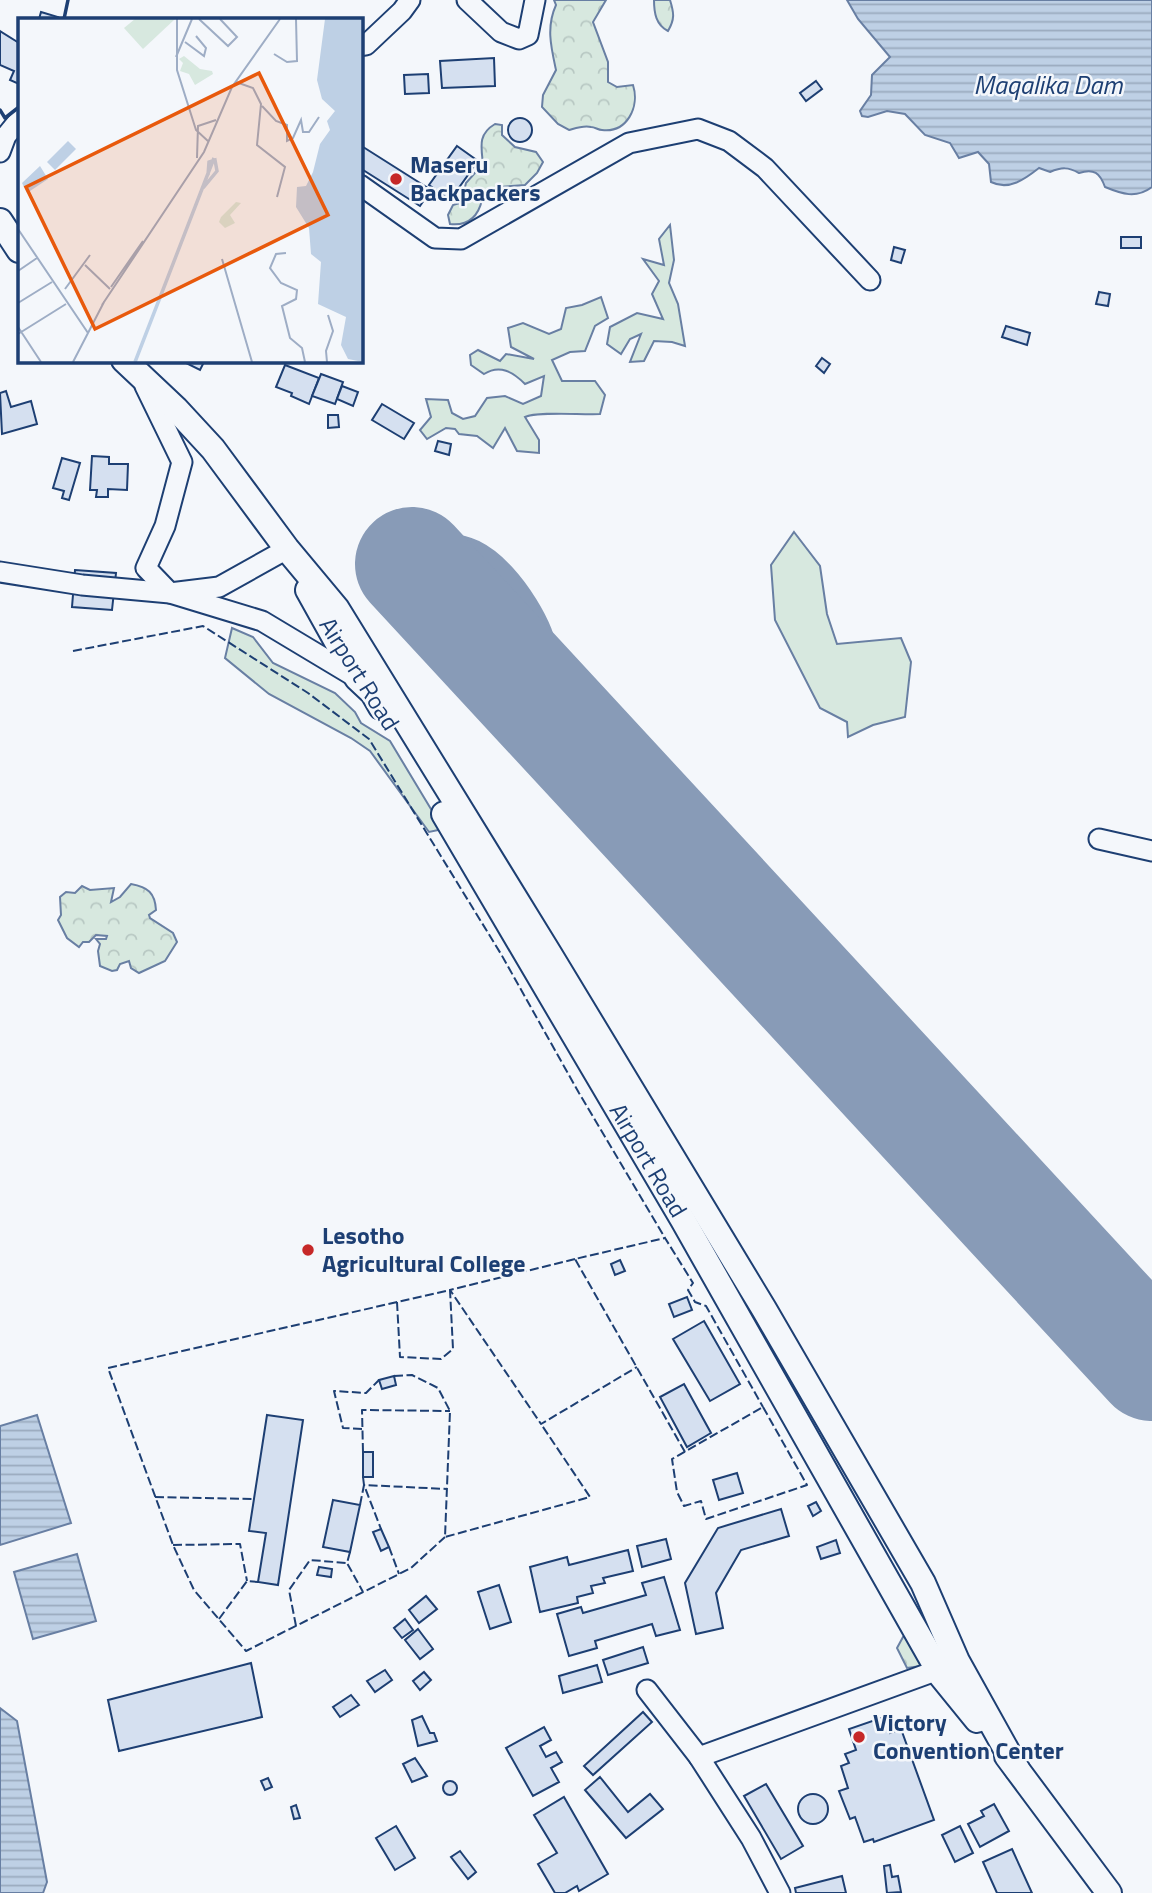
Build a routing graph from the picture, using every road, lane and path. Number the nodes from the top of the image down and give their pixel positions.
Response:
1 (410, 0) edge
2 (467, 0) edge
3 (535, 0) edge
4 (362, 46) edge
5 (18, 121) edge
6 (0, 152) edge
7 (362, 186) edge
8 (0, 221) edge
9 (18, 248) edge
10 (870, 280) dead end
11 (132, 368) edge
12 (287, 549) junction
13 (0, 572) edge
14 (170, 593) junction
15 (357, 678) junction
16 (1099, 839) dead end
17 (1152, 851) edge
18 (938, 1670) junction
19 (647, 1690) dead end
20 (699, 1756) junction
21 (1017, 1769) junction
22 (779, 1893) edge
23 (1109, 1893) edge

1 - 4 street
2 - 3 street
5 - 6 street
7 - 10 street
8 - 9 main road
11 - 12 main road, Airport Road
11 - 14 street
12 - 14 street
12 - 15 main road, Airport Road
12 - 21 main road, Airport Road
13 - 14 street
14 - 15 street
15 - 18 main road, Airport Road
16 - 17 street
18 - 20 street
18 - 21 main road, Airport Road
19 - 20 street
20 - 22 street
21 - 23 main road, Airport Road

